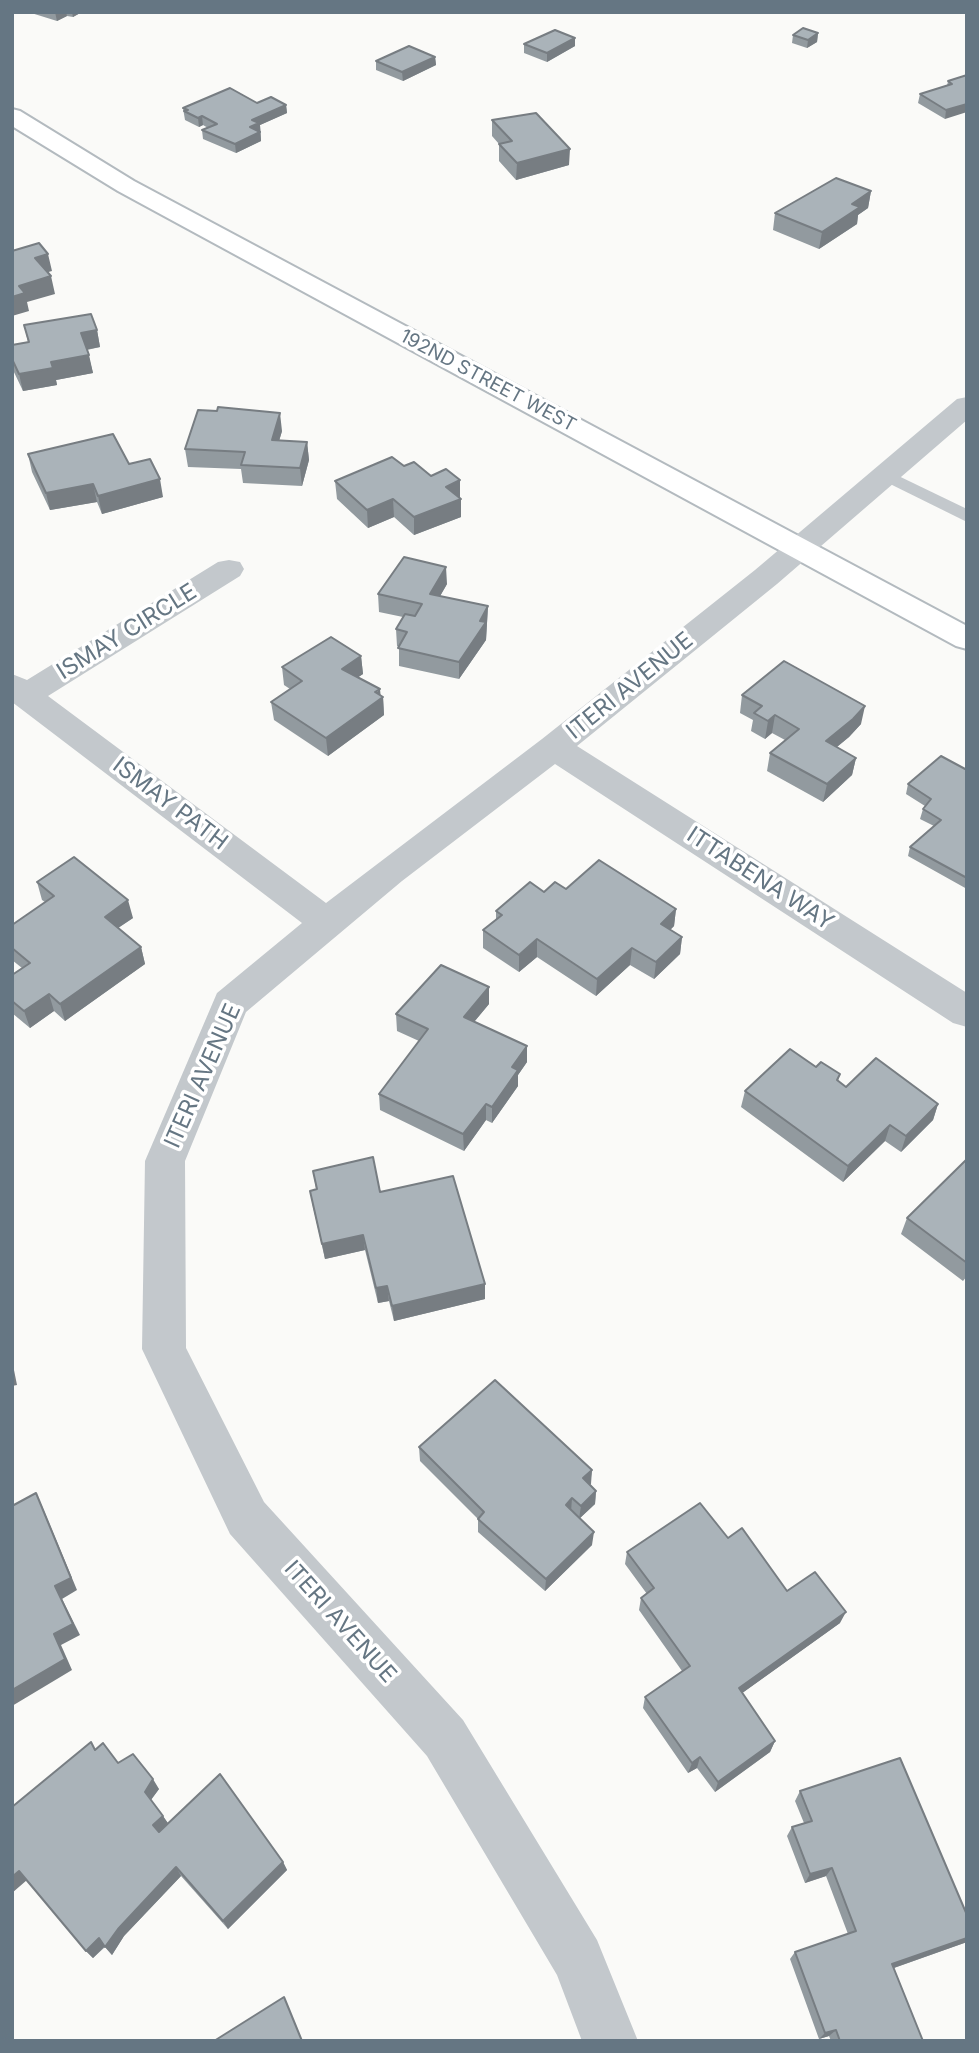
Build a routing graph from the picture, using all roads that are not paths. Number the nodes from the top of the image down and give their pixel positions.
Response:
1 (12, 116) edge
2 (967, 405) edge
3 (884, 474) junction
4 (967, 516) edge
5 (798, 549) junction
6 (229, 569) dead end
7 (967, 639) edge
8 (19, 690) edge
9 (554, 747) junction
10 (327, 923) junction
11 (967, 1012) edge
12 (610, 2041) edge

1 - 5 street, 192ND STREET WEST
2 - 3 street, ITERI AVENUE
3 - 4 lane
3 - 5 street, ITERI AVENUE
5 - 7 street, 192ND STREET WEST
5 - 9 street, ITERI AVENUE
6 - 8 street, ISMAY CIRCLE
8 - 10 street, ISMAY PATH
9 - 10 street, ITERI AVENUE
9 - 11 street, ITTABENA WAY
10 - 12 street, ITERI AVENUE

